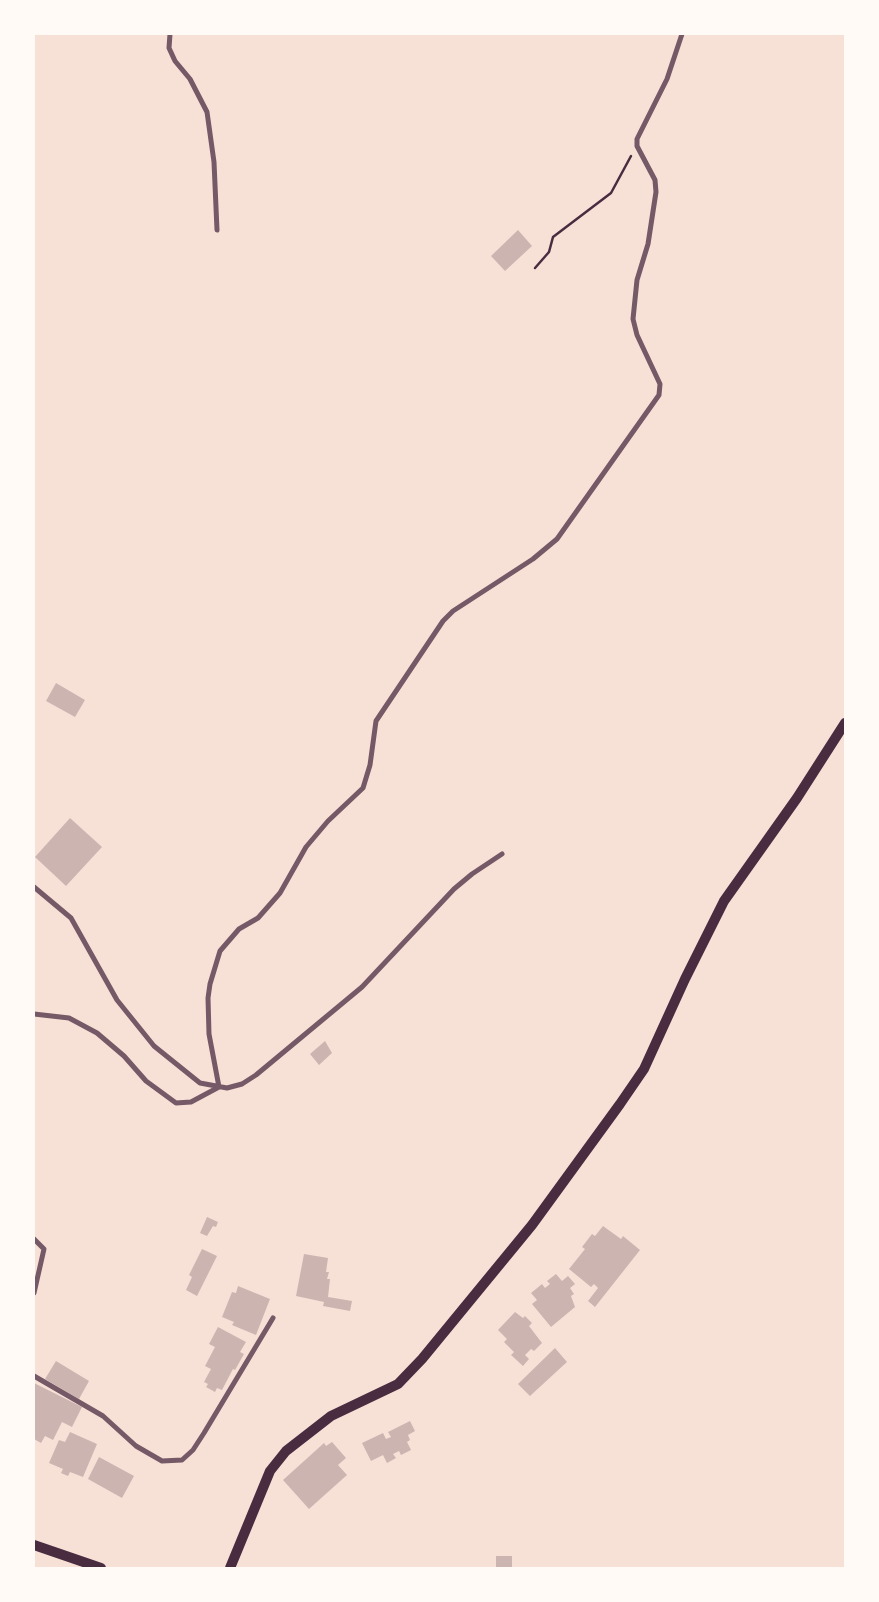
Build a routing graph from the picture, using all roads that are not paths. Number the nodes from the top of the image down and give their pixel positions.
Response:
1 (170, 34) edge
2 (682, 34) edge
3 (217, 230) dead end
4 (845, 723) edge
5 (502, 854) dead end
6 (34, 887) edge
7 (34, 1014) edge
8 (219, 1086) junction
9 (34, 1239) edge
10 (34, 1293) edge
11 (272, 1318) dead end
12 (34, 1376) edge
13 (34, 1545) edge
14 (100, 1568) edge
15 (230, 1568) edge

1 - 3 street
2 - 8 street
4 - 15 main road
5 - 8 street
6 - 8 street
7 - 8 street
9 - 10 street
11 - 12 street
13 - 14 main road

